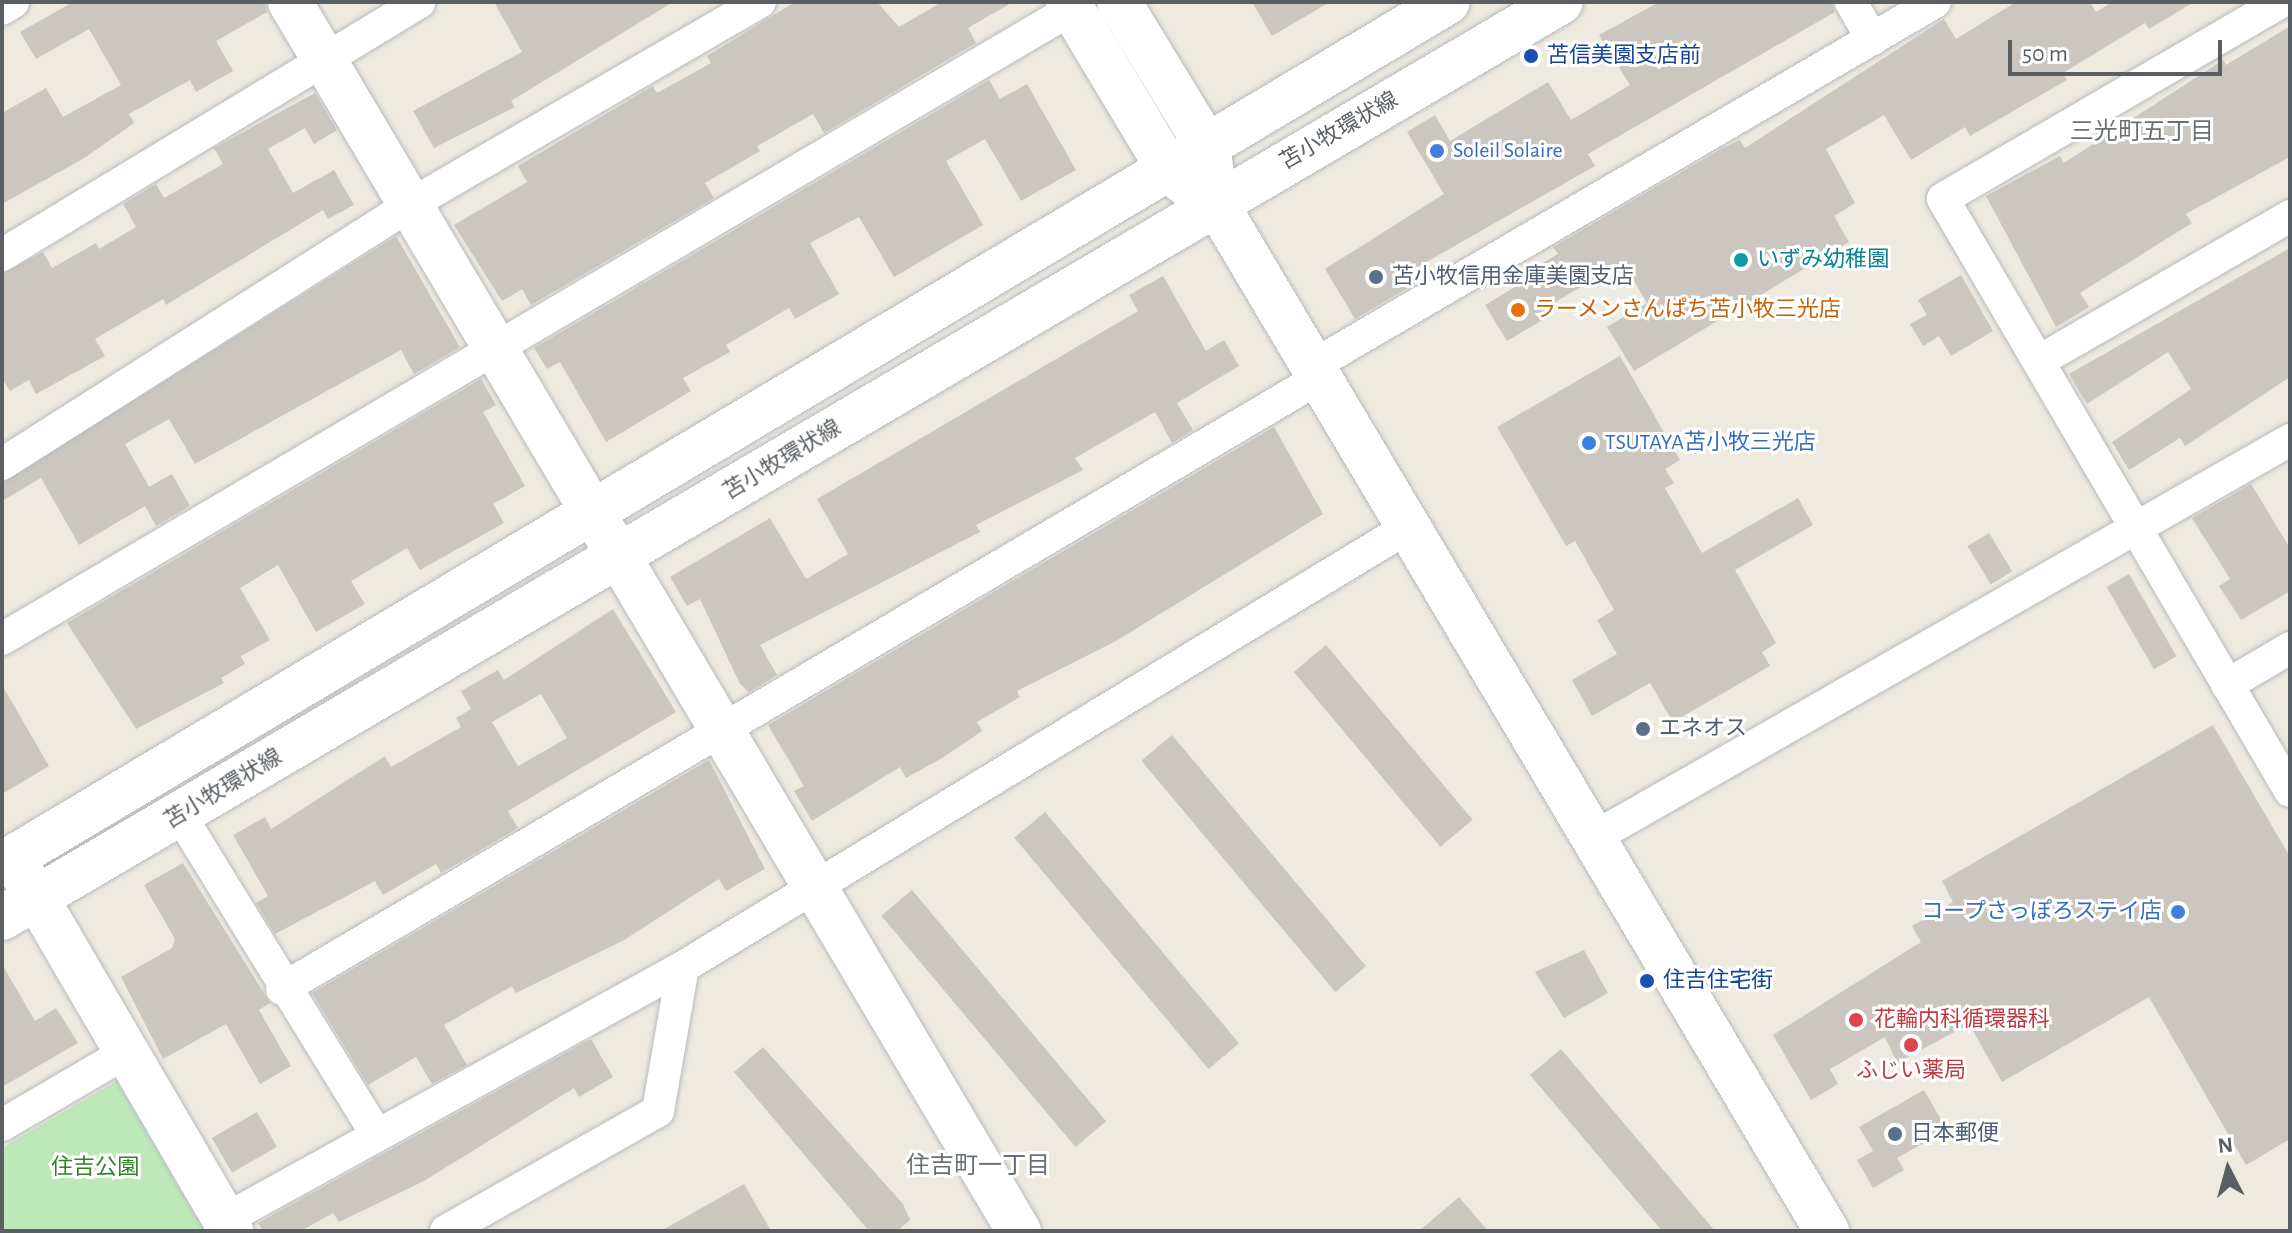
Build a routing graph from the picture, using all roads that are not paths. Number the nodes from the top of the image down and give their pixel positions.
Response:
1 (13, 2) edge
2 (290, 2) edge
3 (419, 2) edge
4 (760, 2) edge
5 (1119, 2) edge
6 (1448, 2) edge
7 (1561, 2) edge
8 (1851, 2) edge
9 (1935, 2) edge
10 (2281, 2) edge
11 (1070, 5) edge
12 (2, 9) edge
13 (1872, 39) junction
14 (323, 59) junction
15 (1208, 148) junction
16 (1170, 172) junction
17 (413, 203) junction
18 (1217, 205) junction
19 (2290, 216) edge
20 (2, 255) edge
21 (499, 347) junction
22 (2039, 361) junction
23 (1318, 371) junction
24 (2290, 440) edge
25 (2, 464) edge
26 (590, 514) junction
27 (1410, 526) junction
28 (2134, 533) junction
29 (618, 556) junction
30 (2, 639) edge
31 (2290, 648) edge
32 (2227, 685) junction
33 (724, 727) junction
34 (2290, 791) edge
35 (180, 815) junction
36 (1593, 838) junction
37 (6, 854) edge
38 (816, 887) junction
39 (20, 907) edge
40 (683, 967) junction
41 (282, 989) junction
42 (127, 1052) junction
43 (2, 1125) edge
44 (376, 1134) junction
45 (228, 1225) edge
46 (446, 1231) edge
47 (1019, 1231) edge
48 (1827, 1231) edge

1 - 12 street
2 - 14 street
3 - 14 street
4 - 17 street
5 - 15 street
6 - 15 street
7 - 18 street, 苫小牧環状線
8 - 13 street
9 - 13 street
10 - 22 street
11 - 16 street
11 - 21 street
13 - 23 street
14 - 17 street
14 - 20 street
15 - 16 street
15 - 18 street
16 - 18 street
16 - 26 street
17 - 21 street
17 - 25 street
18 - 23 street
18 - 29 street, 苫小牧環状線
19 - 22 street
21 - 26 street
21 - 30 street
22 - 28 street
23 - 27 street
23 - 33 street
24 - 28 street
26 - 29 street
26 - 37 street
27 - 36 street
27 - 38 street
28 - 32 street
28 - 36 street
29 - 33 street
29 - 35 street, 苫小牧環状線
31 - 32 street
32 - 34 street
33 - 38 street
33 - 41 street
35 - 39 street, 苫小牧環状線
35 - 41 street
36 - 48 street
37 - 39 street
38 - 40 street
38 - 47 street
39 - 42 street
40 - 44 street
40 - 46 street
41 - 44 street
42 - 43 street
42 - 45 street
44 - 45 street

